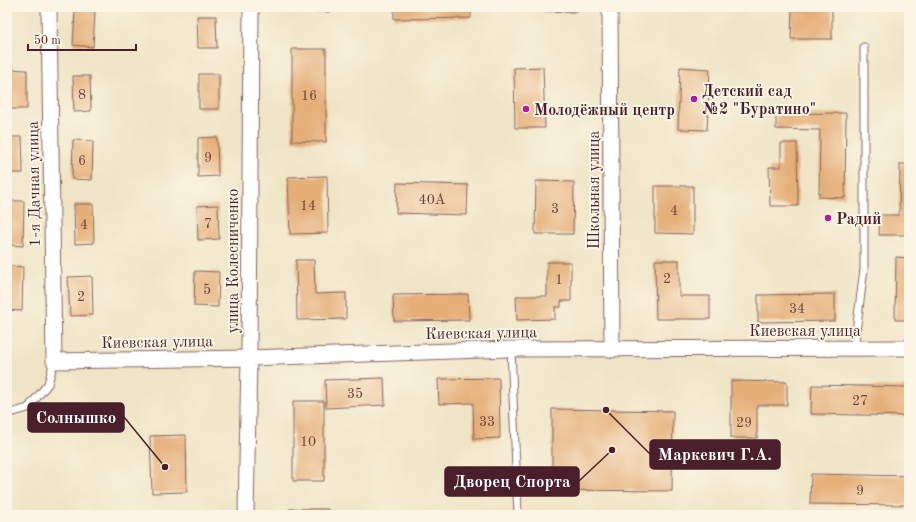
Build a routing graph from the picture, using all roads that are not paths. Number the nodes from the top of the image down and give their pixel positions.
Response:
1 (49, 7) edge
2 (251, 7) edge
3 (610, 7) edge
4 (864, 48) dead end
5 (854, 348) junction
6 (909, 348) edge
7 (511, 349) junction
8 (612, 350) junction
9 (249, 358) junction
10 (54, 361) junction
11 (7, 414) edge
12 (246, 515) edge
13 (518, 515) edge

1 - 10 street, 1-я Дачная улица
2 - 9 street, улица Колесниченко
3 - 8 street, Школьная улица
4 - 5 lane
5 - 6 street, Киевская улица
5 - 8 street, Киевская улица
7 - 8 street, Киевская улица
7 - 9 street, Киевская улица
7 - 13 lane
9 - 10 street, Киевская улица
9 - 12 street, улица Колесниченко
10 - 11 lane

